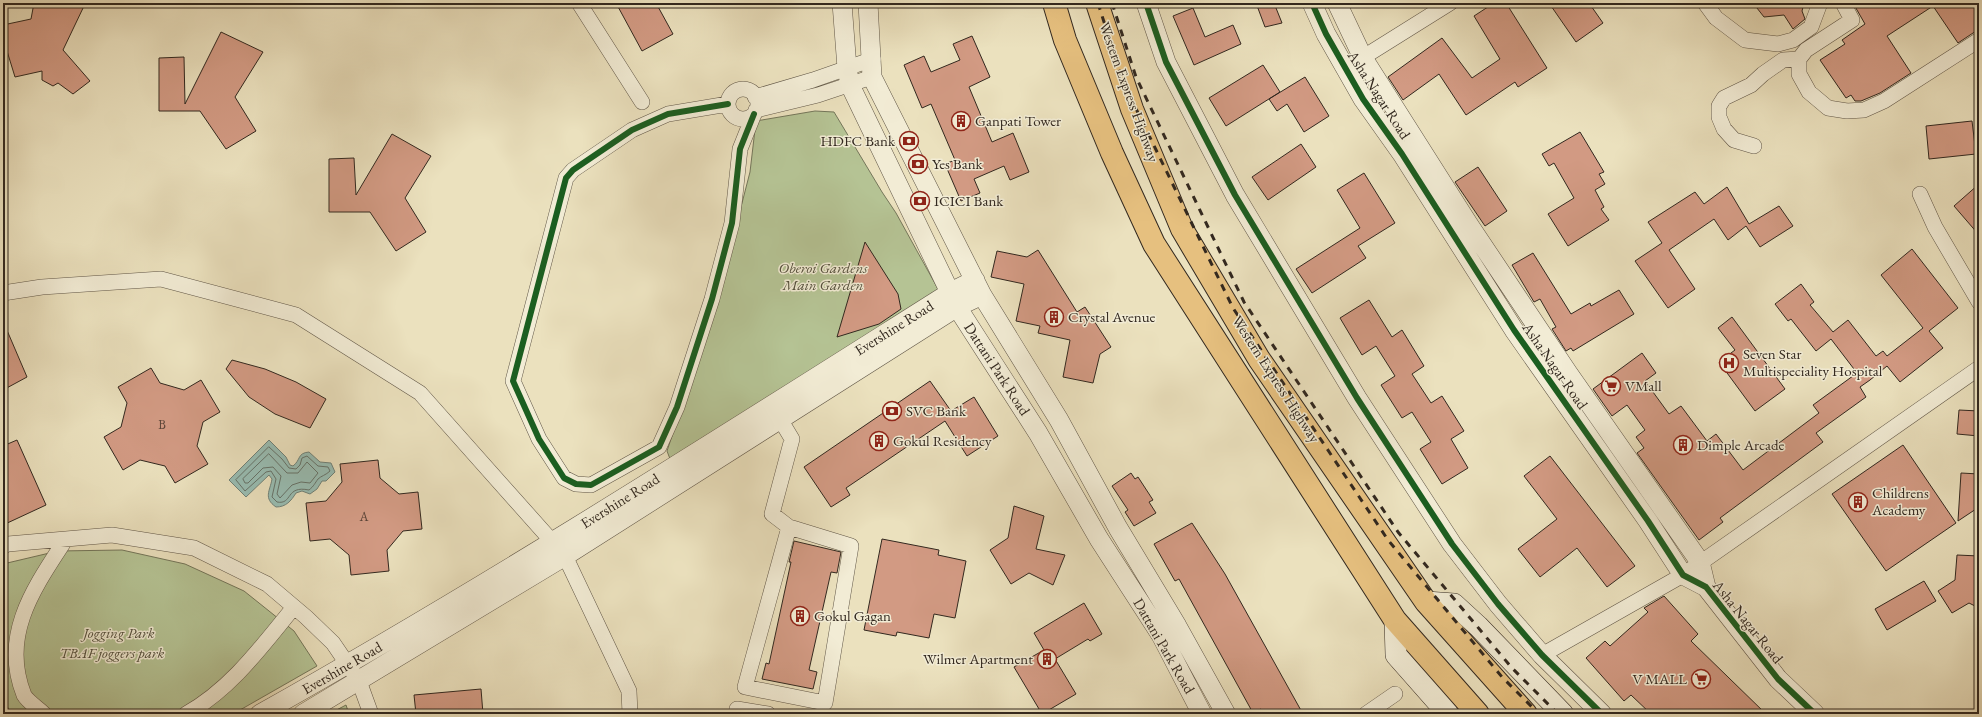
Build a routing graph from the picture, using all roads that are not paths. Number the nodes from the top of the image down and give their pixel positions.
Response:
1 (579, 3) edge
2 (842, 3) edge
3 (868, 3) edge
4 (1054, 3) edge
5 (1097, 3) edge
6 (1146, 3) edge
7 (1312, 3) edge
8 (1337, 3) edge
9 (1450, 3) edge
10 (1705, 3) edge
11 (1820, 3) edge
12 (1843, 3) edge
13 (1979, 40) edge
14 (1363, 58) junction
15 (872, 59) junction
16 (1799, 59) junction
17 (1345, 69) junction
18 (848, 76) junction
19 (872, 77) junction
20 (642, 102) dead end
21 (728, 104) junction
22 (755, 107) junction
23 (1754, 146) dead end
24 (1920, 194) dead end
25 (978, 287) junction
26 (3, 293) edge
27 (954, 300) junction
28 (1979, 302) edge
29 (1979, 368) edge
30 (780, 420) junction
31 (1059, 420) junction
32 (1038, 433) junction
33 (659, 447) junction
34 (675, 476) junction
35 (789, 527) junction
36 (1118, 528) junction
37 (66, 539) junction
38 (1099, 539) junction
39 (3, 546) edge
40 (559, 549) junction
41 (1700, 562) junction
42 (1683, 575) junction
43 (1706, 587) junction
44 (1426, 602) junction
45 (294, 607) junction
46 (1395, 620) junction
47 (1169, 630) junction
48 (1542, 656) junction
49 (348, 665) junction
50 (358, 681) junction
51 (1396, 694) dead end
52 (44, 714) edge
53 (186, 714) edge
54 (260, 714) edge
55 (303, 714) edge
56 (371, 714) edge
57 (630, 714) edge
58 (736, 714) edge
59 (768, 714) edge
60 (1202, 714) edge
61 (1226, 714) edge
62 (1366, 714) edge
63 (1448, 714) edge
64 (1478, 714) edge
65 (1526, 714) edge
66 (1563, 714) edge
67 (1602, 714) edge
68 (1815, 714) edge

1 - 20 street
2 - 18 street, Dattani Park Road
3 - 15 street, Dattani Park Road
4 - 46 highway, Western Express Highway
5 - 44 highway, Western Express Highway
6 - 48 street
7 - 17 street, Asha Nagar Road
8 - 14 street, Asha Nagar Road
9 - 14 street
10 - 11 street
12 - 16 street
13 - 16 street
14 - 17 street
14 - 41 street, Asha Nagar Road
15 - 18 street
15 - 19 street, Dattani Park Road
16 - 23 street
17 - 42 street, Asha Nagar Road
18 - 19 street
18 - 22 street
18 - 27 street, Dattani Park Road
19 - 25 street, Dattani Park Road
21 - 22 street
21 - 22 street
21 - 33 street
22 - 33 street
24 - 28 street
25 - 27 street, Evershine Road
25 - 31 street, Dattani Park Road
26 - 40 street
27 - 30 street, Evershine Road
27 - 32 street, Dattani Park Road
27 - 34 street, Evershine Road
29 - 41 street
30 - 34 street, Evershine Road
30 - 35 street
31 - 32 street
31 - 36 street, Dattani Park Road
32 - 38 street, Dattani Park Road
33 - 34 street
34 - 40 street, Evershine Road
35 - 35 street
36 - 38 street
36 - 47 street, Dattani Park Road
37 - 39 street
37 - 45 street
37 - 52 street
38 - 47 street, Dattani Park Road
40 - 49 street, Evershine Road
40 - 50 street, Evershine Road
40 - 57 street
41 - 42 street
41 - 43 street, Asha Nagar Road
42 - 43 street, Asha Nagar Road
42 - 48 street
43 - 68 street, Asha Nagar Road
44 - 65 highway, Western Express Highway
44 - 66 main road
45 - 49 street
45 - 53 street
46 - 63 main road
46 - 64 highway, Western Express Highway
47 - 60 street, Dattani Park Road
47 - 61 street, Dattani Park Road
48 - 67 street
49 - 50 street
49 - 54 street, Evershine Road
50 - 55 street, Evershine Road
50 - 56 street
51 - 62 street
58 - 59 street

